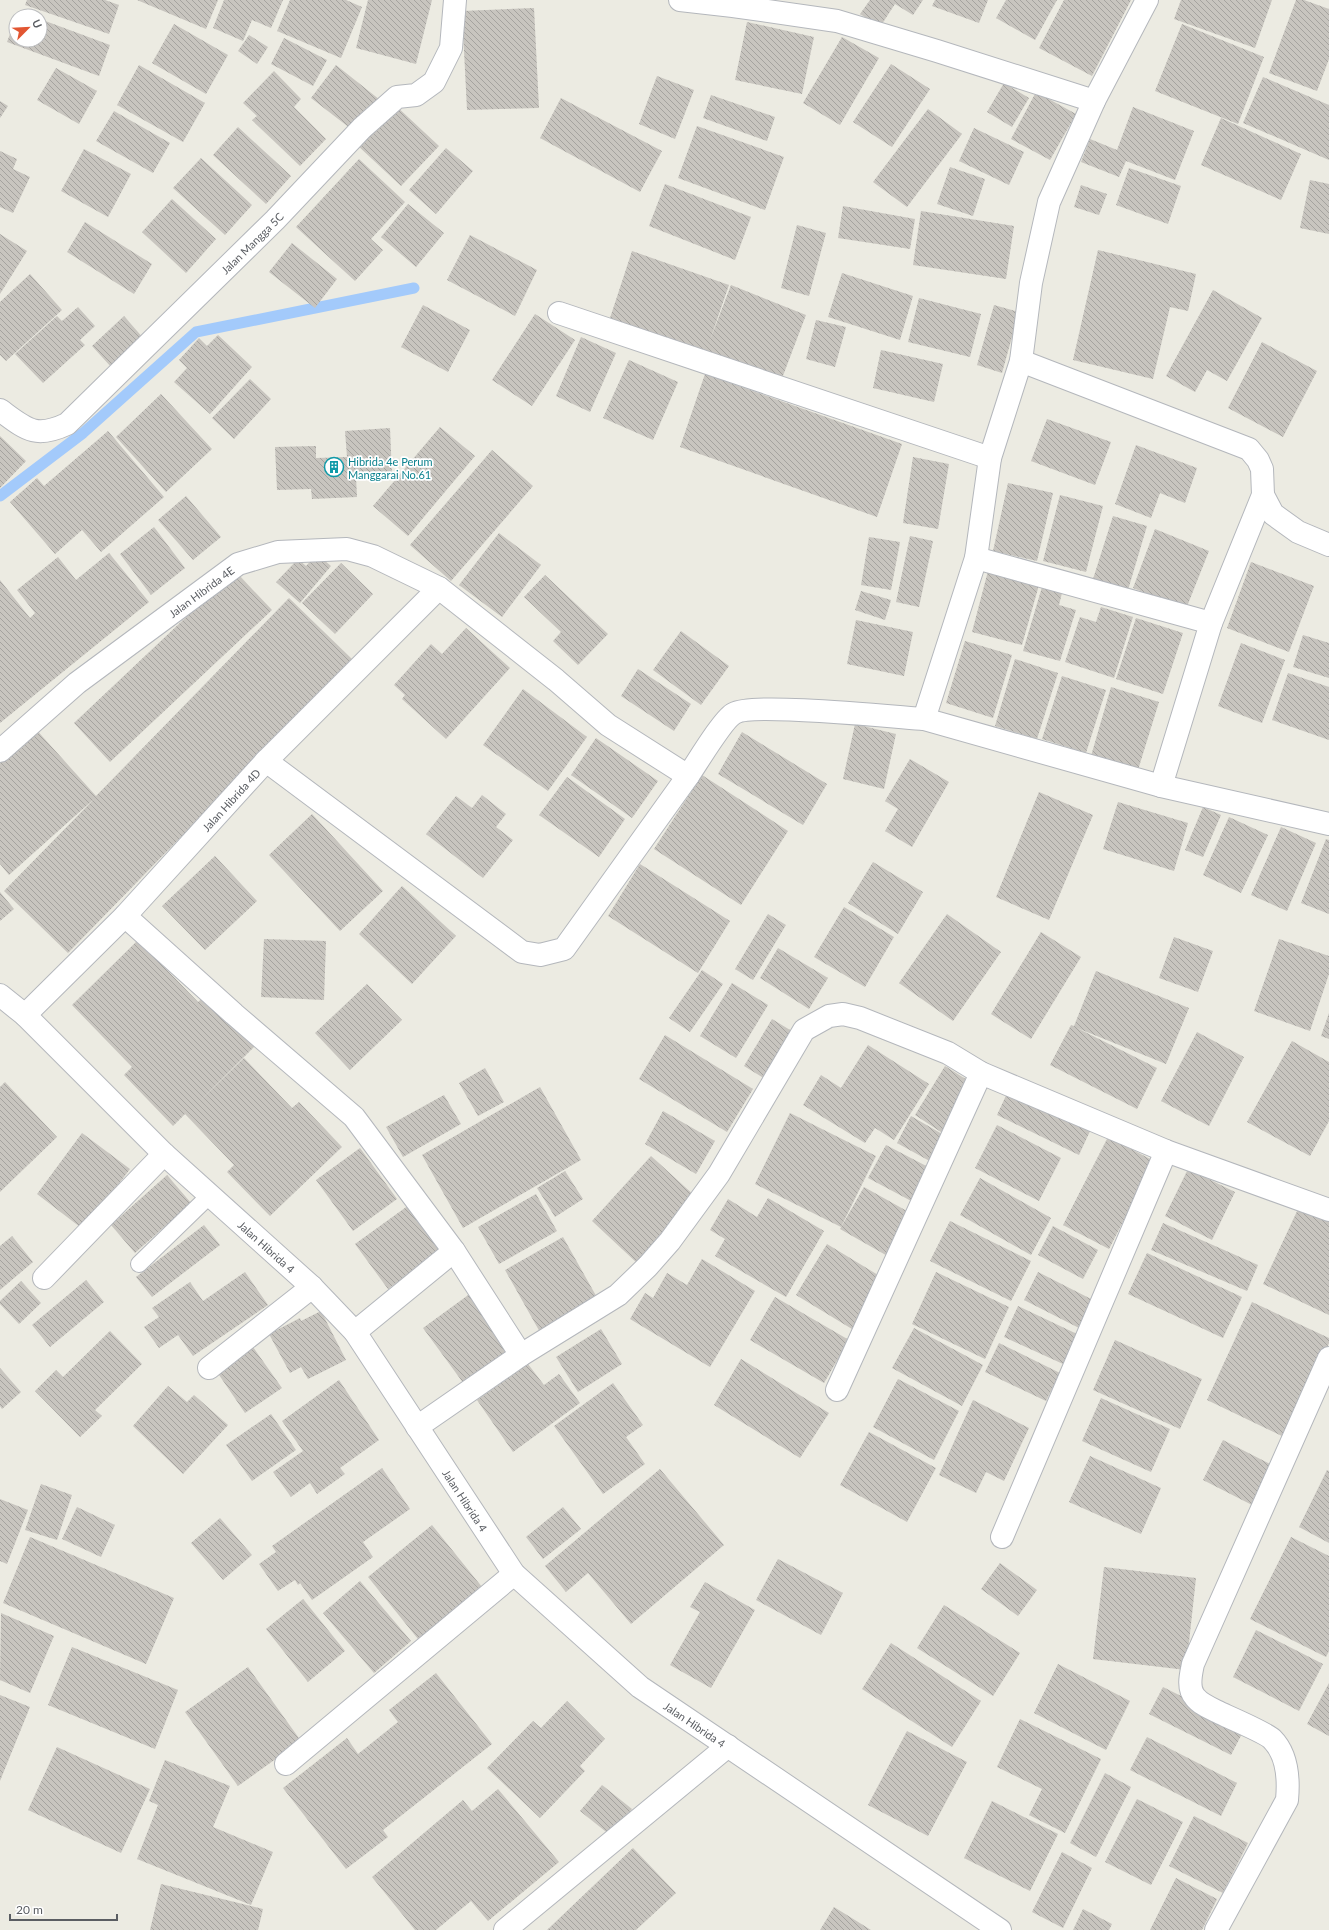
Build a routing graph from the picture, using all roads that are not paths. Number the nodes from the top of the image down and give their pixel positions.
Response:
1 (455, 0) edge
2 (680, 0) edge
3 (1147, 0) edge
4 (1094, 101) junction
5 (559, 313) dead end
6 (1021, 361) junction
7 (0, 410) edge
8 (990, 458) junction
9 (1263, 494) junction
10 (1329, 546) edge
11 (976, 558) junction
12 (439, 588) junction
13 (1211, 623) junction
14 (924, 719) junction
15 (0, 751) edge
16 (266, 761) junction
17 (688, 776) junction
18 (1161, 786) junction
19 (1329, 824) edge
20 (126, 916) junction
21 (0, 995) edge
22 (25, 1016) junction
23 (981, 1073) junction
24 (1166, 1151) junction
25 (164, 1154) junction
26 (209, 1196) junction
27 (1329, 1210) edge
28 (454, 1251) junction
29 (139, 1264) dead end
30 (44, 1278) dead end
31 (312, 1287) junction
32 (355, 1332) junction
33 (521, 1355) junction
34 (1329, 1358) edge
35 (209, 1368) dead end
36 (837, 1390) dead end
37 (417, 1427) junction
38 (1002, 1537) dead end
39 (514, 1574) junction
40 (728, 1746) junction
41 (286, 1764) dead end
42 (505, 1930) edge
43 (1000, 1930) edge
44 (1216, 1930) edge

1 - 7 street, Jalan Mangga 5C
2 - 4 street
3 - 4 street
4 - 6 street
5 - 8 street
6 - 8 street
6 - 9 street
8 - 11 street
9 - 10 street
9 - 13 street
11 - 13 street
11 - 14 street
12 - 15 street, Jalan Hibrida 4E
12 - 16 street, Jalan Hibrida 4D
12 - 17 street, Jalan Hibrida 4E
13 - 18 street
14 - 17 street
14 - 18 street
16 - 17 street
16 - 20 street, Jalan Hibrida 4D
18 - 19 street
20 - 22 street, Jalan Hibrida 4D
20 - 28 street
21 - 22 street, Jalan Hibrida 4
22 - 25 street, Jalan Hibrida 4
23 - 24 street
23 - 33 street
23 - 36 street
24 - 27 street
24 - 38 street
25 - 26 street, Jalan Hibrida 4
25 - 30 street
26 - 29 lane
26 - 31 street, Jalan Hibrida 4
28 - 32 street
28 - 33 street
31 - 32 street, Jalan Hibrida 4
31 - 35 street
32 - 37 street, Jalan Hibrida 4
33 - 37 street
34 - 44 street
37 - 39 street, Jalan Hibrida 4
39 - 40 street, Jalan Hibrida 4
39 - 41 street
40 - 42 street
40 - 43 street, Jalan Hibrida 4

